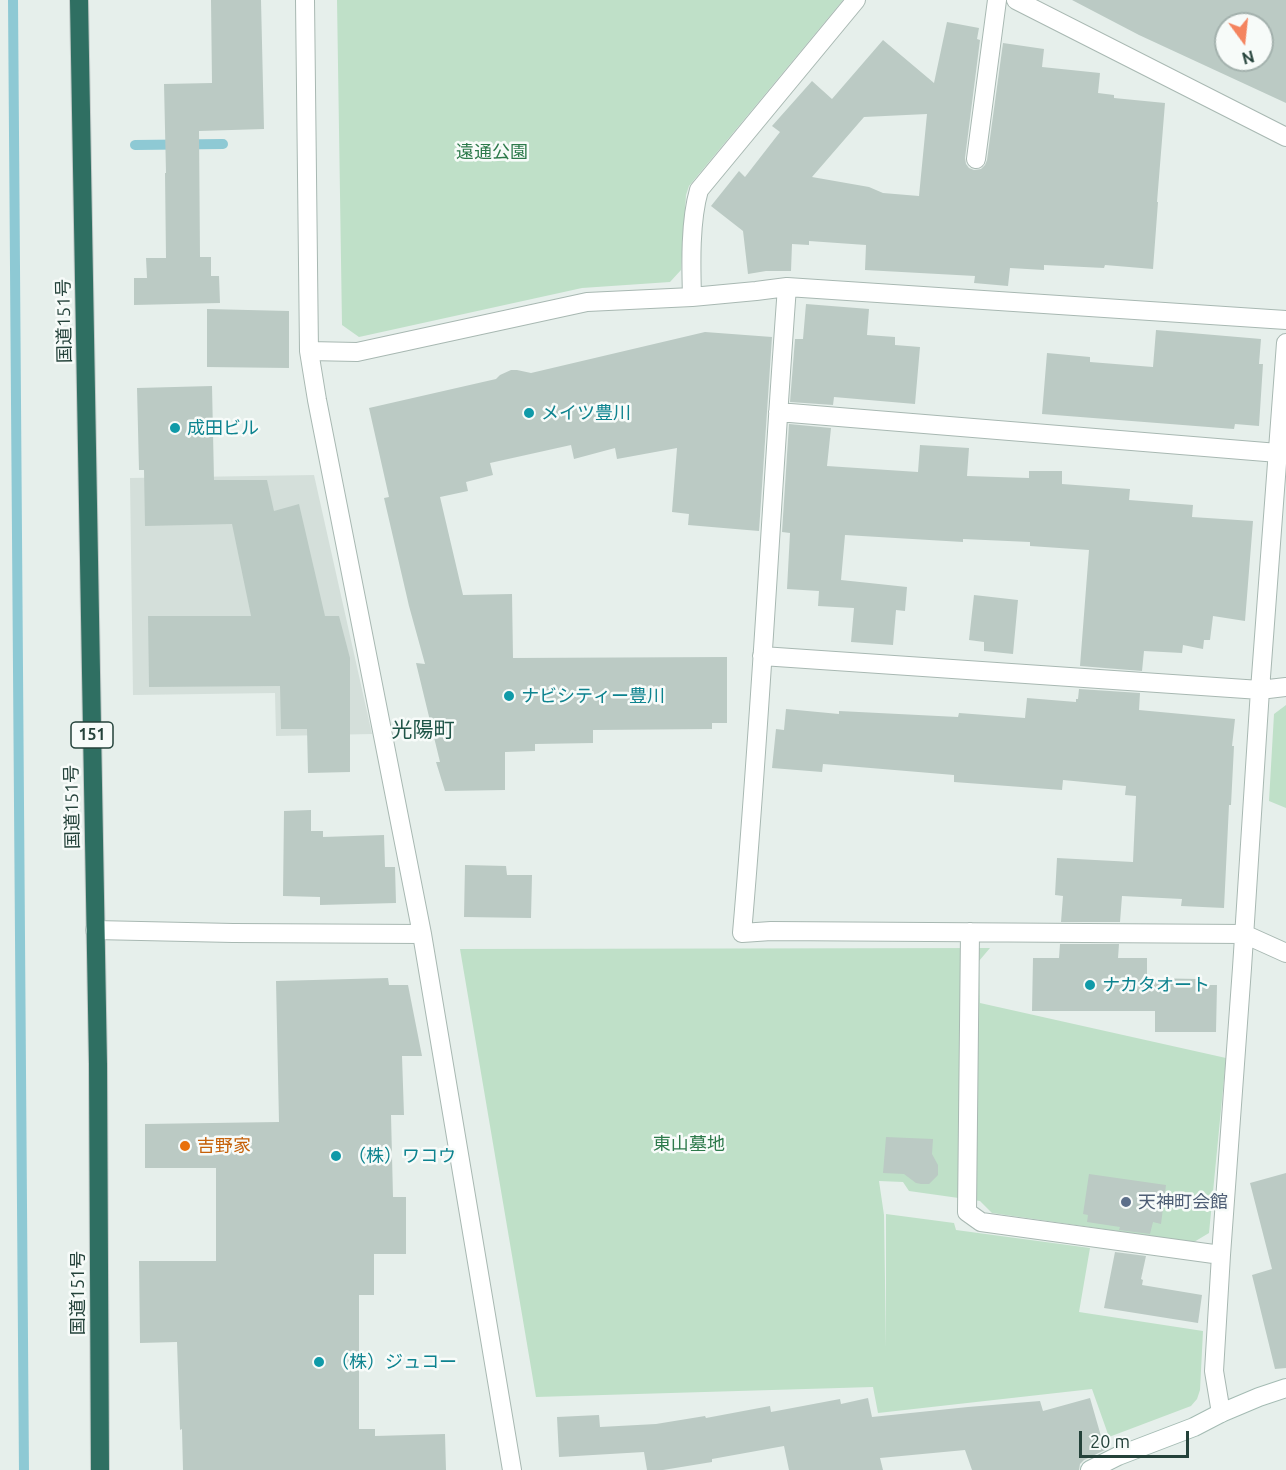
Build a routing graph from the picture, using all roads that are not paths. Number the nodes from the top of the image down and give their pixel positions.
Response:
1 (79, 0) edge
2 (305, 0) edge
3 (856, 0) edge
4 (997, 0) edge
5 (1016, 0) edge
6 (1286, 137) edge
7 (976, 159) dead end
8 (787, 287) junction
9 (692, 297) junction
10 (1286, 320) edge
11 (1286, 343) edge
12 (309, 351) junction
13 (778, 412) junction
14 (1278, 453) junction
15 (762, 656) junction
16 (1286, 687) edge
17 (1260, 690) junction
18 (95, 930) junction
19 (970, 932) junction
20 (422, 933) junction
21 (1244, 934) junction
22 (1286, 953) edge
23 (1221, 1255) junction
24 (1286, 1388) edge
25 (1221, 1413) junction
26 (100, 1470) edge
27 (512, 1470) edge
28 (1090, 1470) edge

1 - 18 highway, 国道151号 / 151
2 - 12 street
3 - 9 street
4 - 7 street
5 - 6 street
8 - 9 street
8 - 10 street
8 - 13 street
9 - 12 street
11 - 14 street
12 - 20 street
13 - 14 street
13 - 15 street
14 - 17 street
15 - 17 street
15 - 19 street
16 - 17 street
17 - 21 street
18 - 20 street
18 - 26 highway, 国道151号 / 151
19 - 21 street
19 - 23 street
20 - 27 street
21 - 22 street
21 - 23 street
23 - 25 street
24 - 25 street
25 - 28 street

